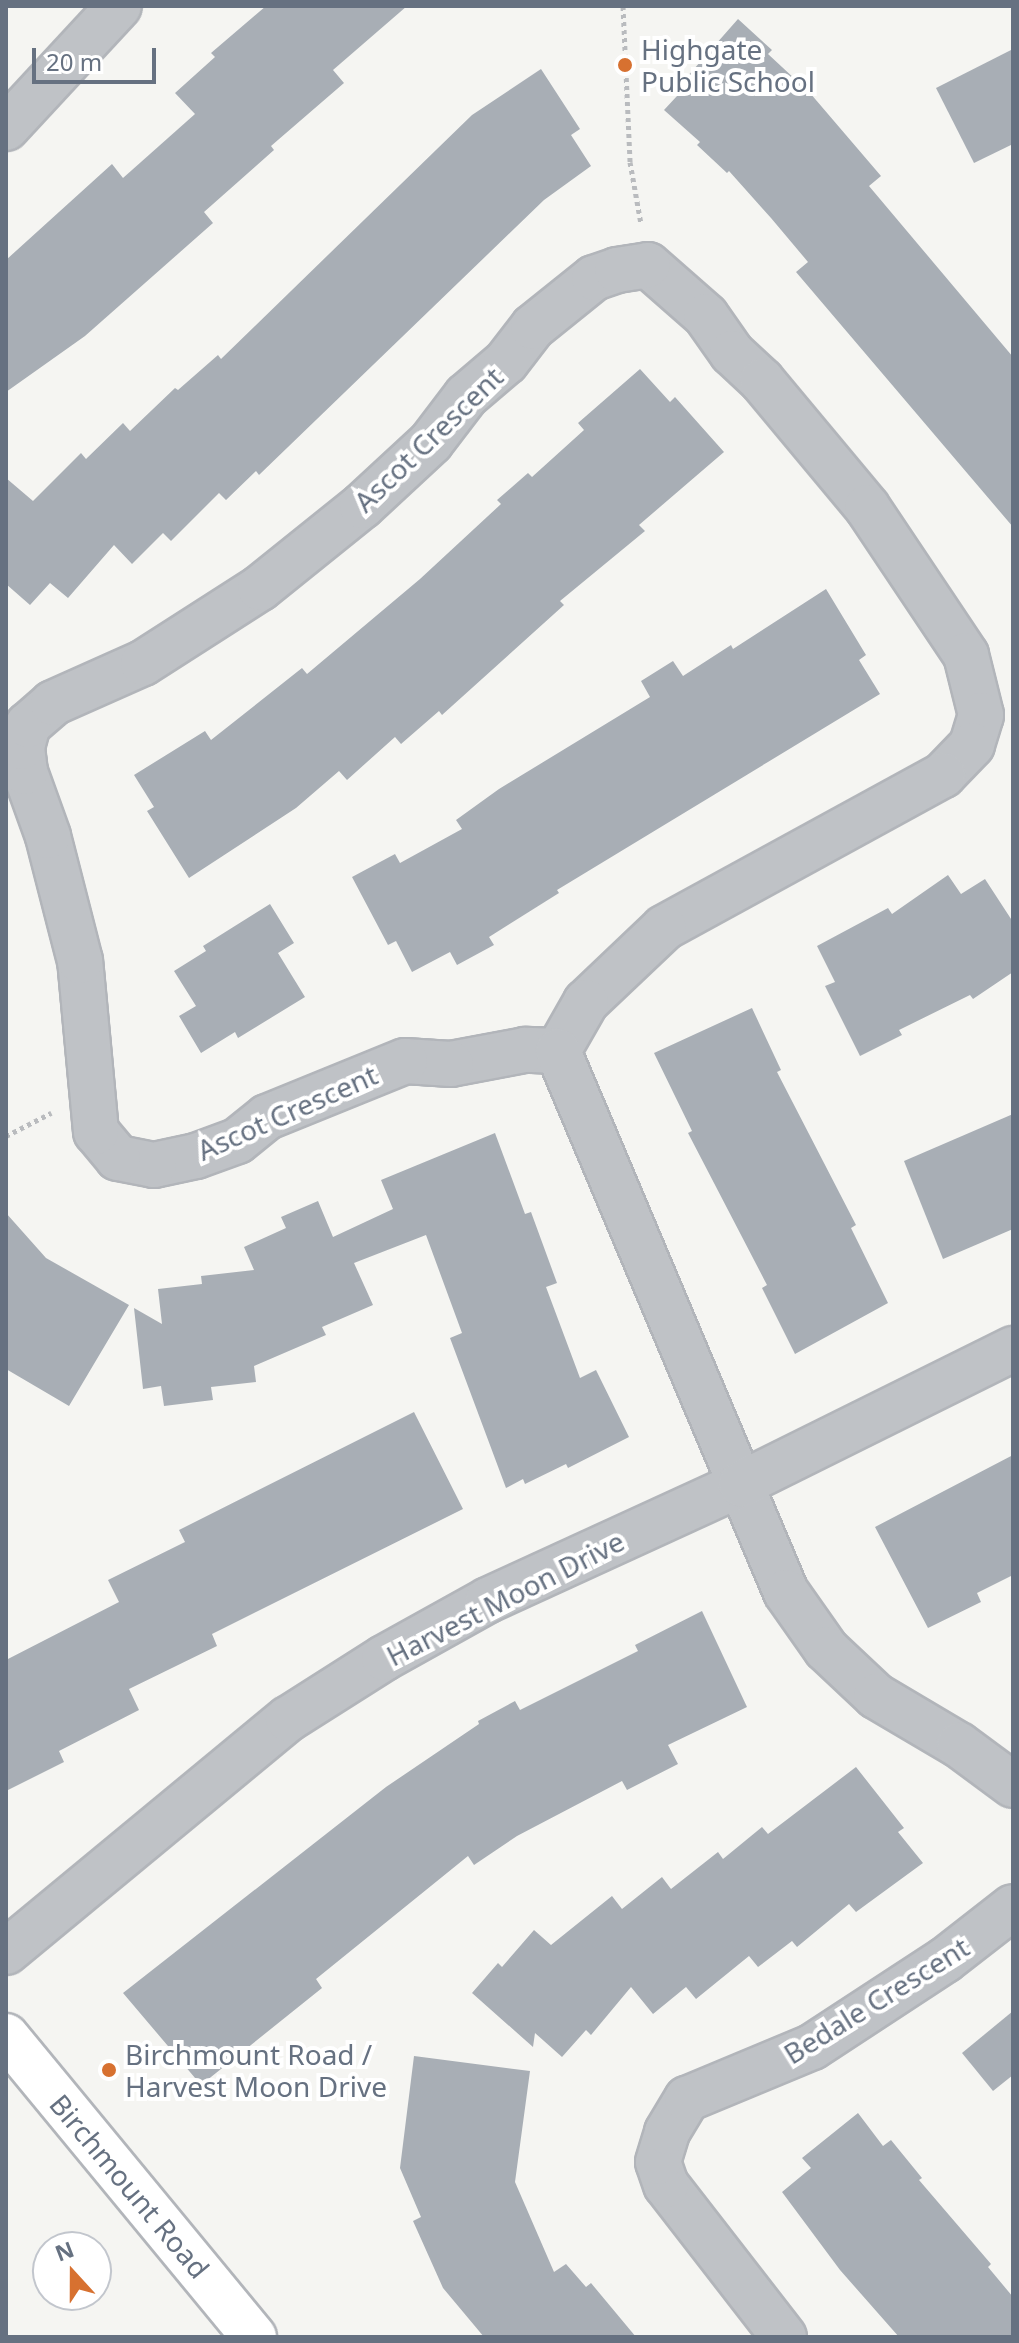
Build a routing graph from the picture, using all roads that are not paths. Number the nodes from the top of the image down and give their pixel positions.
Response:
1 (119, 6) edge
2 (6, 128) edge
3 (558, 1051) junction
4 (1013, 1349) edge
5 (741, 1484) junction
6 (1013, 1785) edge
7 (1013, 1907) edge
8 (6, 1952) edge
9 (6, 2036) edge
10 (254, 2337) edge
11 (784, 2337) edge

1 - 2 street
3 - 3 street, Ascot Crescent
3 - 5 street
4 - 5 street, Harvest Moon Drive
5 - 6 street
5 - 8 street, Harvest Moon Drive
7 - 11 street, Bedale Crescent
9 - 10 main road, Birchmount Road

